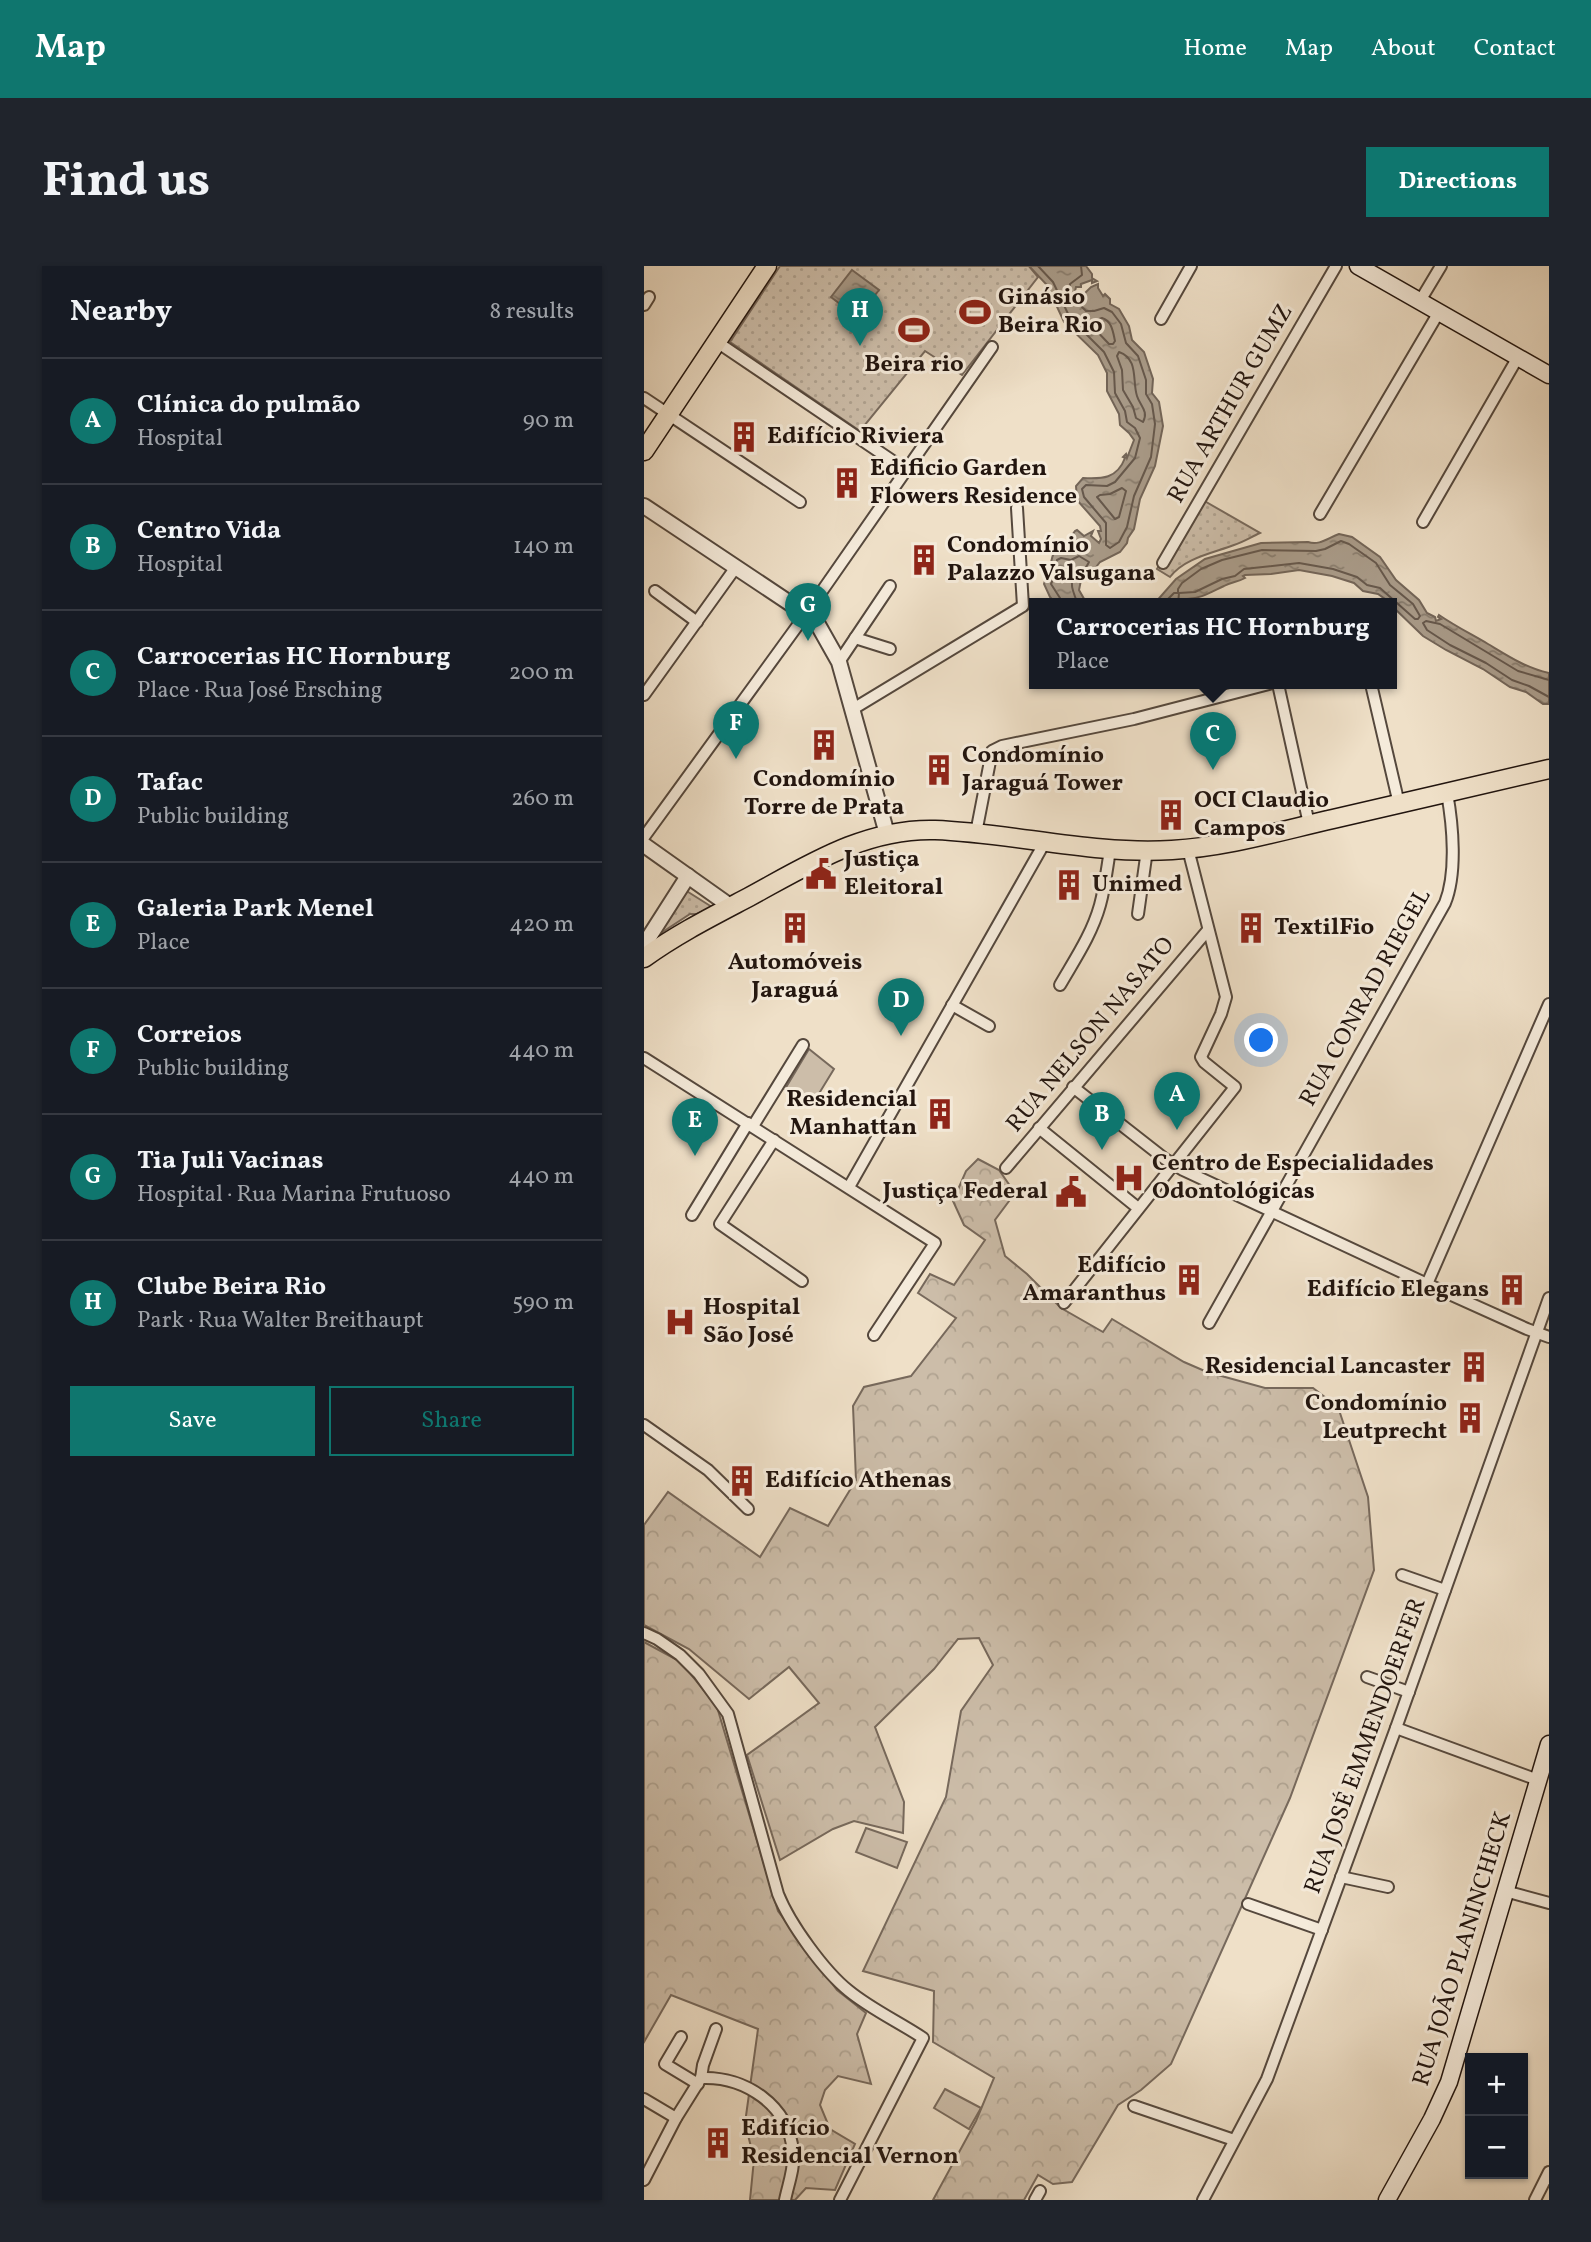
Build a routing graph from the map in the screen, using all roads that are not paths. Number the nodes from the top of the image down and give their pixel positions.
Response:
1 (766, 266) edge
2 (1191, 266) edge
3 (1336, 266) edge
4 (1358, 266) edge
5 (1441, 266) edge
6 (1420, 302) junction
7 (1439, 312) junction
8 (1161, 319) dead end
9 (717, 342) junction
10 (992, 346) dead end
11 (1518, 357) junction
12 (1549, 375) edge
13 (644, 398) edge
14 (668, 415) junction
15 (644, 451) edge
16 (906, 470) junction
17 (800, 502) dead end
18 (644, 506) edge
19 (1017, 508) dead end
20 (1320, 514) dead end
21 (1423, 522) dead end
22 (1163, 563) dead end
23 (736, 567) junction
24 (890, 586) dead end
25 (655, 592) dead end
26 (806, 614) junction
27 (697, 622) junction
28 (855, 638) junction
29 (890, 649) dead end
30 (839, 662) junction
31 (1250, 689) edge
32 (1279, 689) edge
33 (1372, 689) edge
34 (644, 695) edge
35 (853, 709) junction
36 (1549, 769) edge
37 (1447, 793) junction
38 (1399, 804) junction
39 (1309, 824) junction
40 (976, 833) junction
41 (887, 834) junction
42 (644, 837) edge
43 (1045, 842) junction
44 (644, 845) edge
45 (1188, 849) junction
46 (1110, 850) junction
47 (1147, 850) junction
48 (688, 876) junction
49 (730, 906) junction
50 (1138, 914) dead end
51 (1208, 930) junction
52 (644, 945) edge
53 (644, 958) edge
54 (1060, 985) dead end
55 (1549, 1004) edge
56 (952, 1005) junction
57 (989, 1026) dead end
58 (803, 1045) dead end
59 (644, 1058) edge
60 (1073, 1087) junction
61 (750, 1124) junction
62 (1039, 1128) junction
63 (774, 1139) junction
64 (1172, 1164) junction
65 (1006, 1168) dead end
66 (849, 1187) junction
67 (1138, 1208) junction
68 (1271, 1211) junction
69 (692, 1215) dead end
70 (802, 1281) dead end
71 (1427, 1284) junction
72 (1549, 1298) edge
73 (1064, 1303) dead end
74 (1209, 1323) dead end
75 (1536, 1333) junction
76 (874, 1335) dead end
77 (1549, 1337) edge
78 (644, 1425) edge
79 (748, 1508) dead end
80 (1402, 1575) dead end
81 (1445, 1590) junction
82 (644, 1633) edge
83 (1367, 1676) dead end
84 (1409, 1692) junction
85 (1396, 1728) junction
86 (1549, 1744) edge
87 (1538, 1780) junction
88 (1341, 1877) junction
89 (1388, 1887) dead end
90 (1505, 1891) junction
91 (1549, 1903) edge
92 (1248, 1904) dead end
93 (1322, 1930) junction
94 (716, 2029) dead end
95 (681, 2037) dead end
96 (699, 2081) junction
97 (644, 2099) edge
98 (1134, 2106) dead end
99 (676, 2118) junction
100 (1234, 2140) junction
101 (1549, 2172) edge
102 (644, 2180) edge
103 (785, 2200) edge
104 (840, 2200) edge
105 (1203, 2200) edge
106 (1387, 2200) edge
107 (1535, 2200) edge

1 - 9 main road
2 - 8 street
3 - 22 street, RUA ARTHUR GUMZ
4 - 6 main road
5 - 6 street
6 - 7 main road
7 - 11 main road
7 - 20 street
9 - 14 main road
9 - 16 street
10 - 16 street
11 - 12 main road
11 - 21 street
13 - 14 street
14 - 15 main road
14 - 17 street
16 - 26 street
18 - 23 street
19 - 35 street
23 - 26 street
23 - 27 street
24 - 28 street
25 - 27 street
26 - 30 street
26 - 42 street
27 - 34 street
28 - 29 street
28 - 30 street
30 - 35 street
31 - 40 street
32 - 39 street
33 - 38 street
35 - 41 street
36 - 37 main road
37 - 38 main road
37 - 68 street, RUA CONRAD RIEGEL
38 - 39 main road
39 - 45 main road
40 - 41 main road
40 - 43 main road
41 - 49 main road
43 - 46 main road
43 - 56 street
44 - 48 street
45 - 47 main road
45 - 51 street
46 - 47 main road
46 - 54 street
47 - 50 street
48 - 49 street
48 - 52 street
49 - 53 main road
51 - 60 street, RUA NELSON NASATO
51 - 64 street
55 - 71 street
56 - 57 street
56 - 66 street
58 - 61 street
59 - 61 street
60 - 62 street, RUA NELSON NASATO
60 - 64 street
61 - 63 street
61 - 69 street
62 - 65 street, RUA NELSON NASATO
62 - 67 street
63 - 66 street
63 - 70 street
64 - 67 street
64 - 68 street
66 - 76 street
67 - 73 street
68 - 71 street
68 - 74 street, RUA CONRAD RIEGEL
71 - 75 street
72 - 75 street, RUA JOSÉ EMMENDOERFER
75 - 77 street
75 - 81 street, RUA JOSÉ EMMENDOERFER
78 - 79 street
80 - 81 street
81 - 84 street, RUA JOSÉ EMMENDOERFER
82 - 104 street
83 - 84 street
84 - 85 street, RUA JOSÉ EMMENDOERFER
85 - 87 street
85 - 88 street, RUA JOSÉ EMMENDOERFER
86 - 87 main road, RUA JOÃO PLANINCHECK
87 - 90 main road, RUA JOÃO PLANINCHECK
88 - 89 street
88 - 93 street, RUA JOSÉ EMMENDOERFER
90 - 91 street
90 - 106 main road, RUA JOÃO PLANINCHECK
92 - 93 street
93 - 100 street, RUA JOSÉ EMMENDOERFER
94 - 96 street
95 - 96 street
96 - 99 street
96 - 103 street
97 - 99 street
98 - 100 street
99 - 102 street
100 - 105 street, RUA JOSÉ EMMENDOERFER
101 - 107 street

